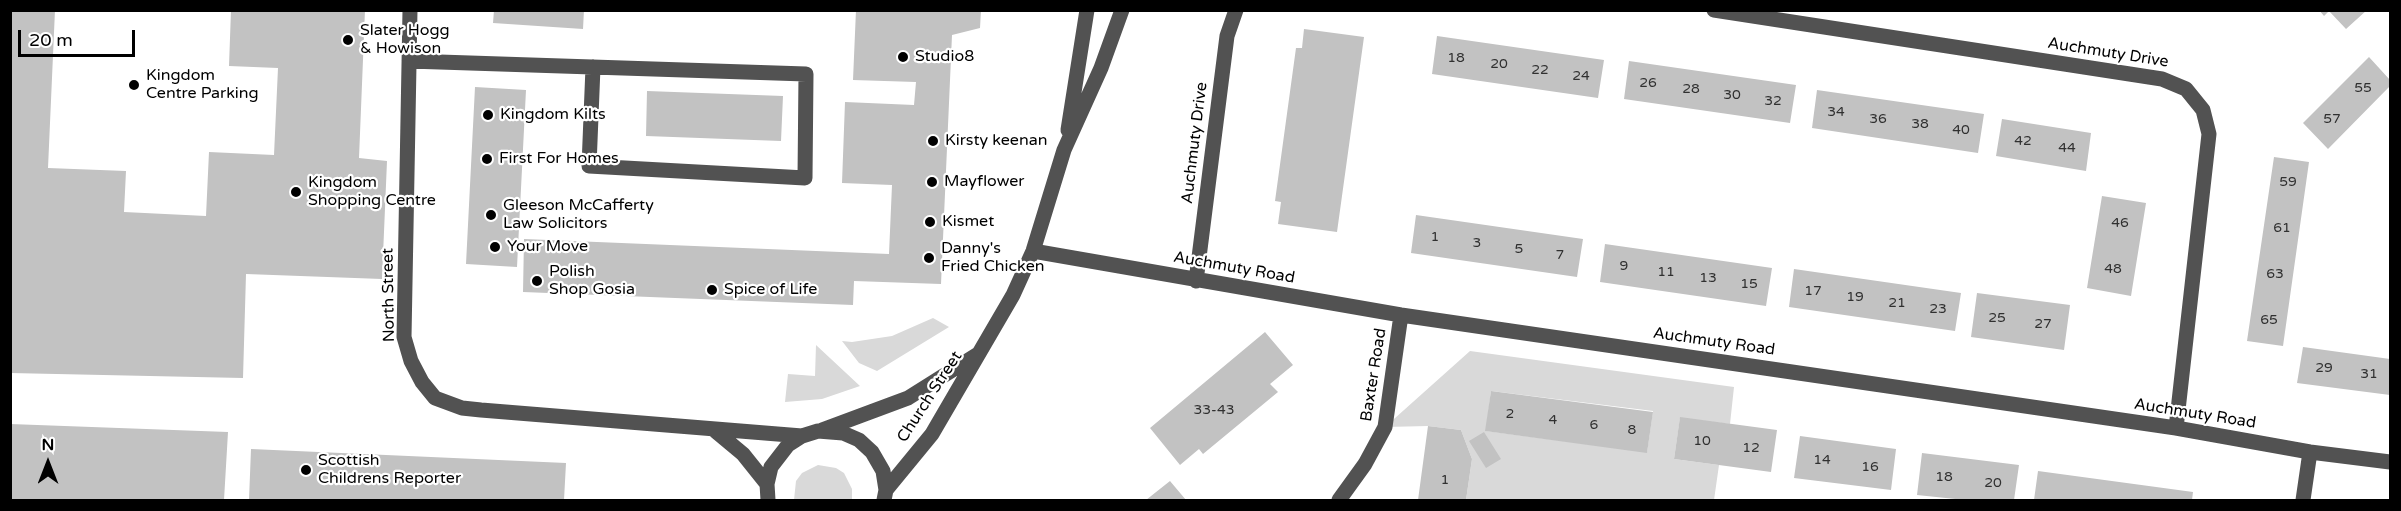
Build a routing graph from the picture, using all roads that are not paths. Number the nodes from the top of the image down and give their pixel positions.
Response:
1 (410, 10) edge
2 (1087, 10) edge
3 (1122, 10) edge
4 (1236, 10) edge
5 (1714, 10) edge
6 (409, 61) junction
7 (593, 67) junction
8 (1064, 150) junction
9 (1033, 251) junction
10 (1196, 281) junction
11 (1401, 315) junction
12 (981, 352) junction
13 (2176, 428) junction
14 (713, 429) junction
15 (818, 431) junction
16 (802, 436) junction
17 (2310, 452) junction
18 (2391, 462) edge
19 (885, 495) edge
20 (767, 496) edge
21 (1339, 501) edge
22 (2303, 501) edge

1 - 6 street, North Street
2 - 8 street, Church Street
3 - 8 street, Church Street
4 - 10 street, Auchmuty Drive
5 - 13 street, Auchmuty Drive
6 - 7 street
6 - 14 street, North Street
7 - 7 street
8 - 9 street, Church Street
9 - 10 street, Auchmuty Road
9 - 12 street, Church Street
10 - 11 street, Auchmuty Road
11 - 13 street, Auchmuty Road
11 - 21 street, Baxter Road
12 - 15 street, Church Street
12 - 19 street, Church Street
13 - 17 street, Auchmuty Road
14 - 16 street, North Street
14 - 20 street
15 - 16 street, Church Street
15 - 19 street
16 - 20 street
17 - 18 street, Auchmuty Road
17 - 22 street

